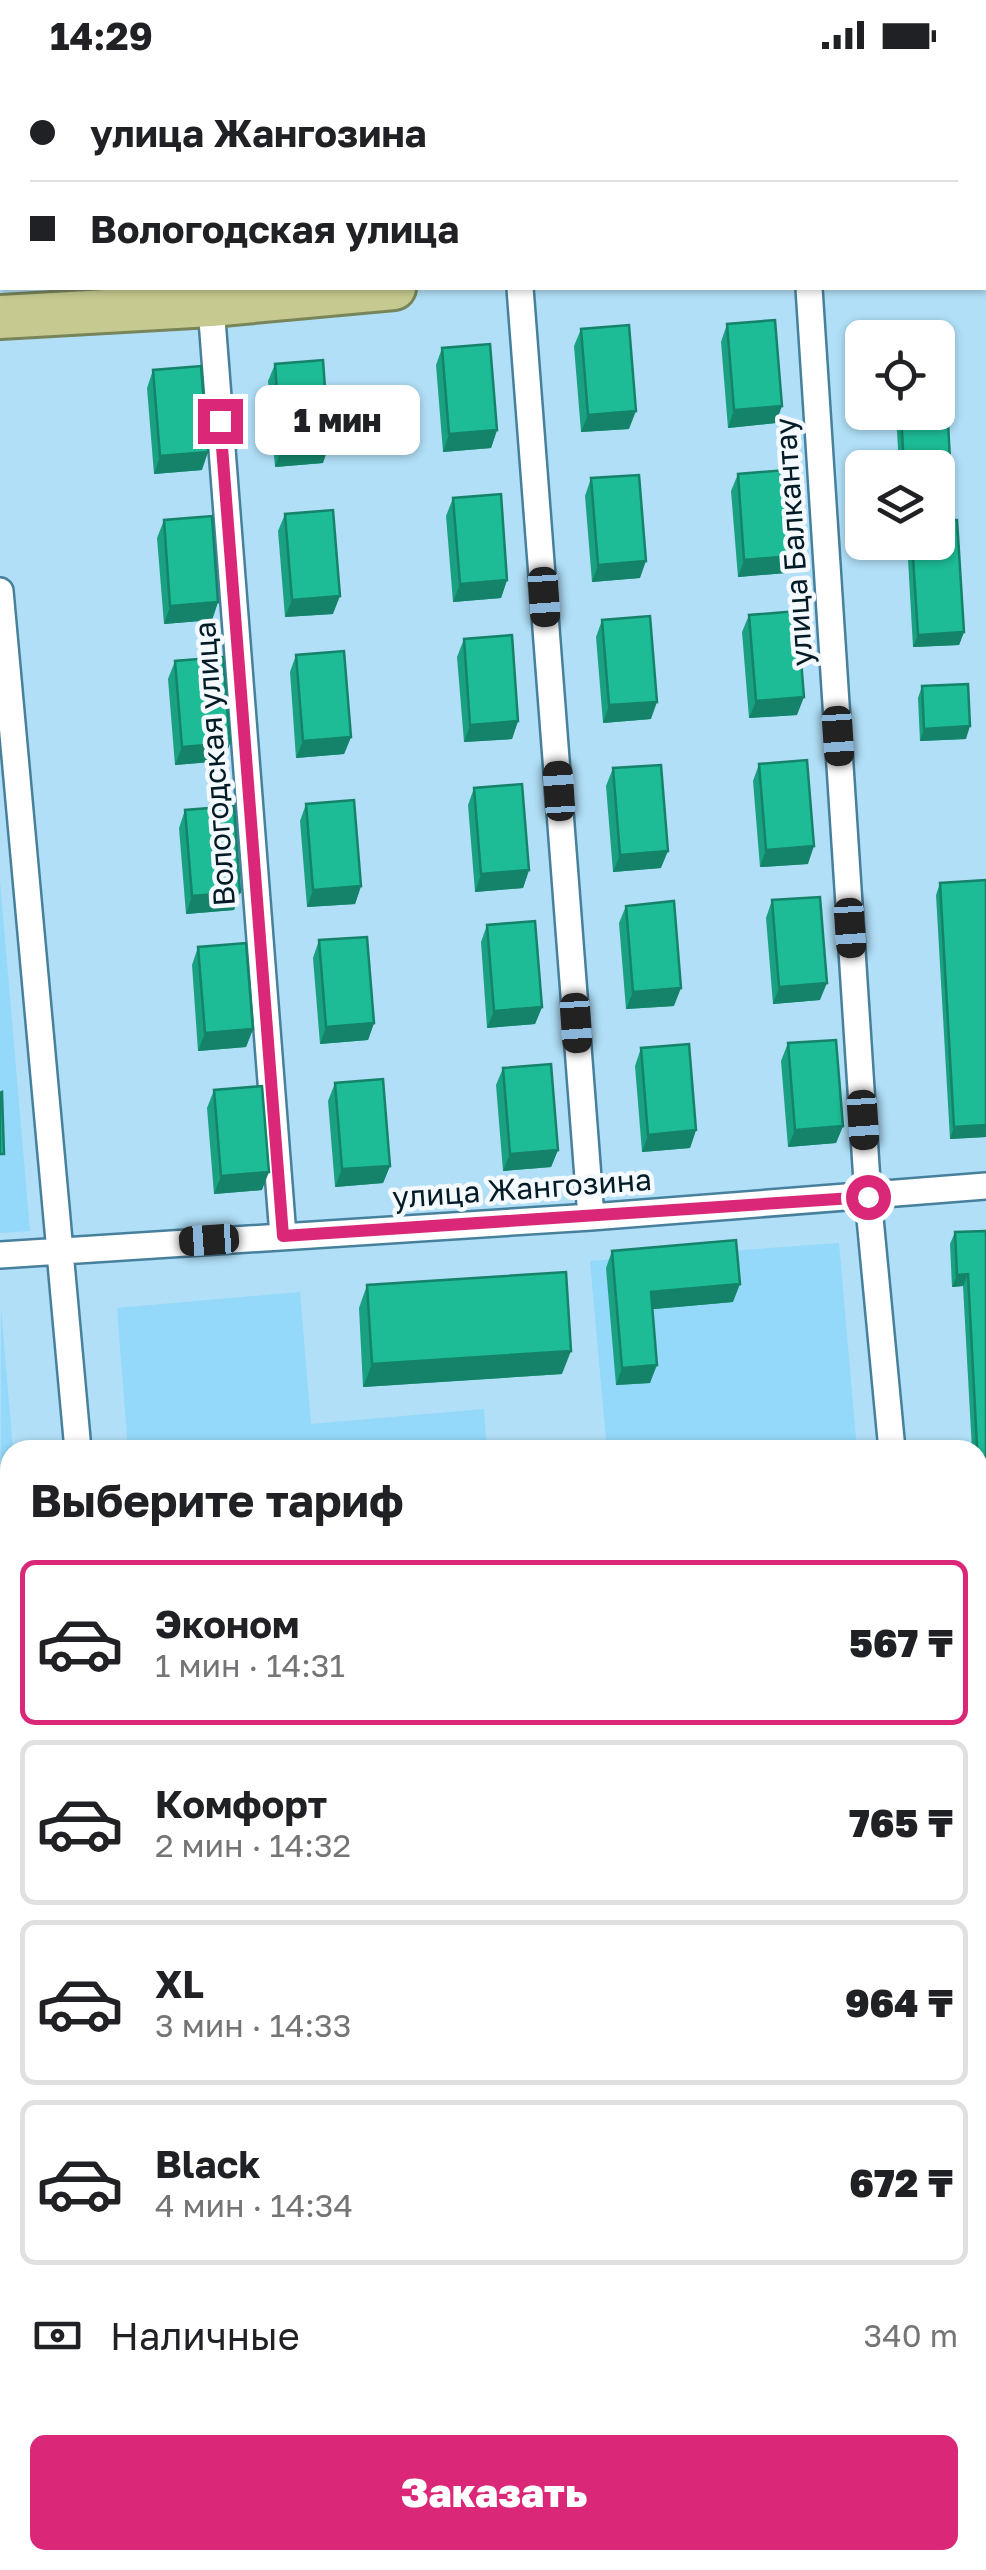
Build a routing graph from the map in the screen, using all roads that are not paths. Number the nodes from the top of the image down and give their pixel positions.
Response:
1 (348, 290) edge
2 (520, 290) edge
3 (809, 290) edge
4 (210, 296) edge
5 (0, 317) edge
6 (0, 591) edge
7 (986, 1186) edge
8 (868, 1197) junction
9 (592, 1217) junction
10 (283, 1236) junction
11 (61, 1250) junction
12 (0, 1254) edge
13 (77, 1440) edge
14 (891, 1440) edge

1 - 4 highway
2 - 9 street
3 - 8 street, улица Балкантау
4 - 5 highway
4 - 10 street, Вологодская улица
6 - 11 street
7 - 8 street, улица Жангозина
8 - 9 street, улица Жангозина
8 - 14 street, улица Балкантау
9 - 10 street, улица Жангозина
10 - 11 street, улица Жангозина
11 - 12 street, улица Жангозина
11 - 13 street

